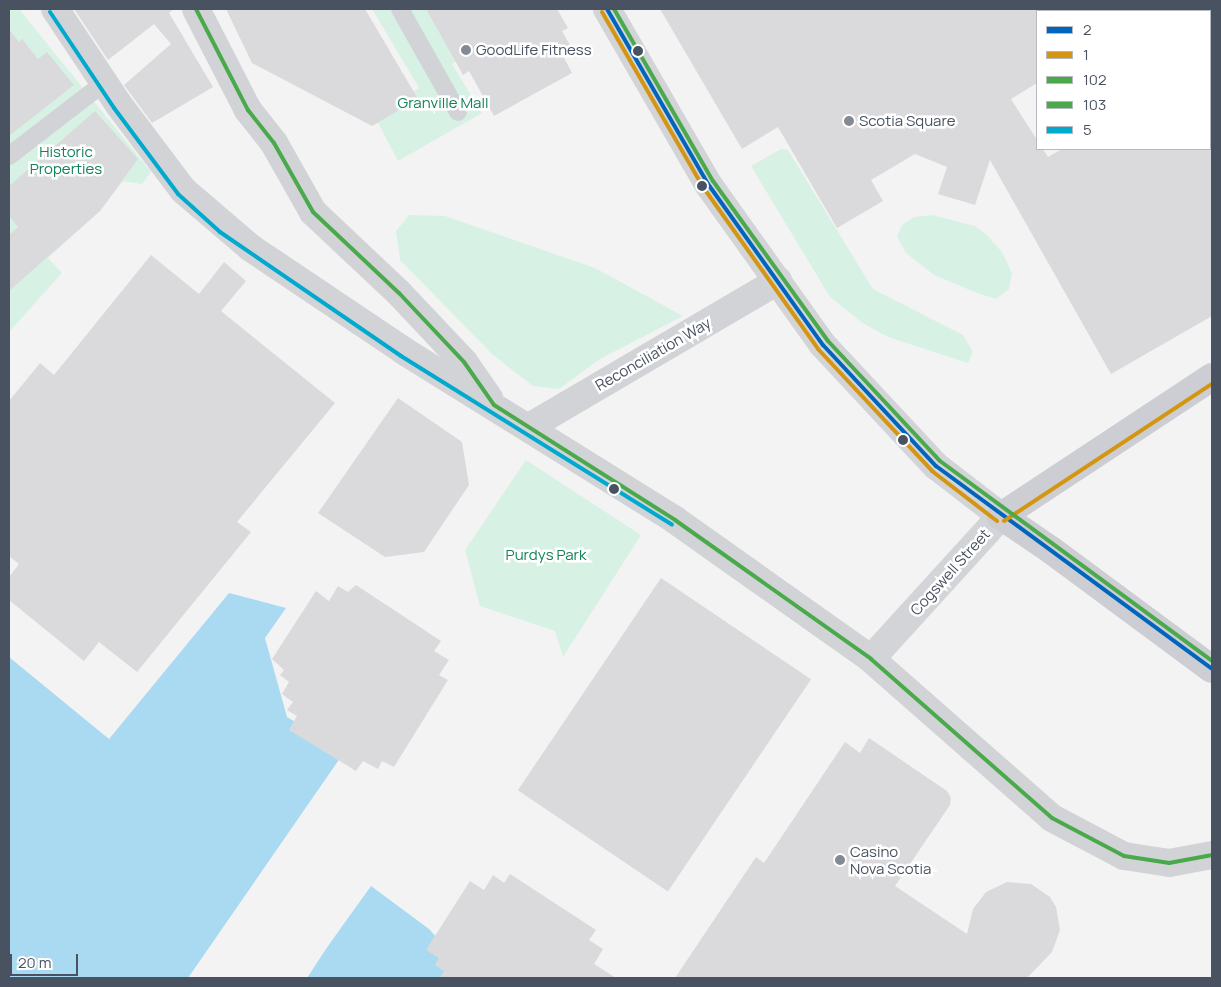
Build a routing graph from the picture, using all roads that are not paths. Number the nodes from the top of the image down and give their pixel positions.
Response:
1 (55, 9) edge
2 (196, 9) edge
3 (400, 9) edge
4 (607, 9) edge
5 (105, 82) junction
6 (458, 112) dead end
7 (9, 156) edge
8 (778, 282) junction
9 (1212, 377) edge
10 (494, 405) junction
11 (528, 427) junction
12 (1001, 516) junction
13 (871, 659) junction
14 (1212, 668) edge
15 (1212, 855) edge

1 - 5 street
2 - 10 street
3 - 6 street
4 - 8 main road
5 - 7 street
5 - 10 street
8 - 11 street, Reconciliation Way
8 - 12 main road
9 - 12 main road, Cogswell Street
10 - 11 street
11 - 13 street
12 - 13 main road, Cogswell Street
12 - 14 main road
13 - 15 street

